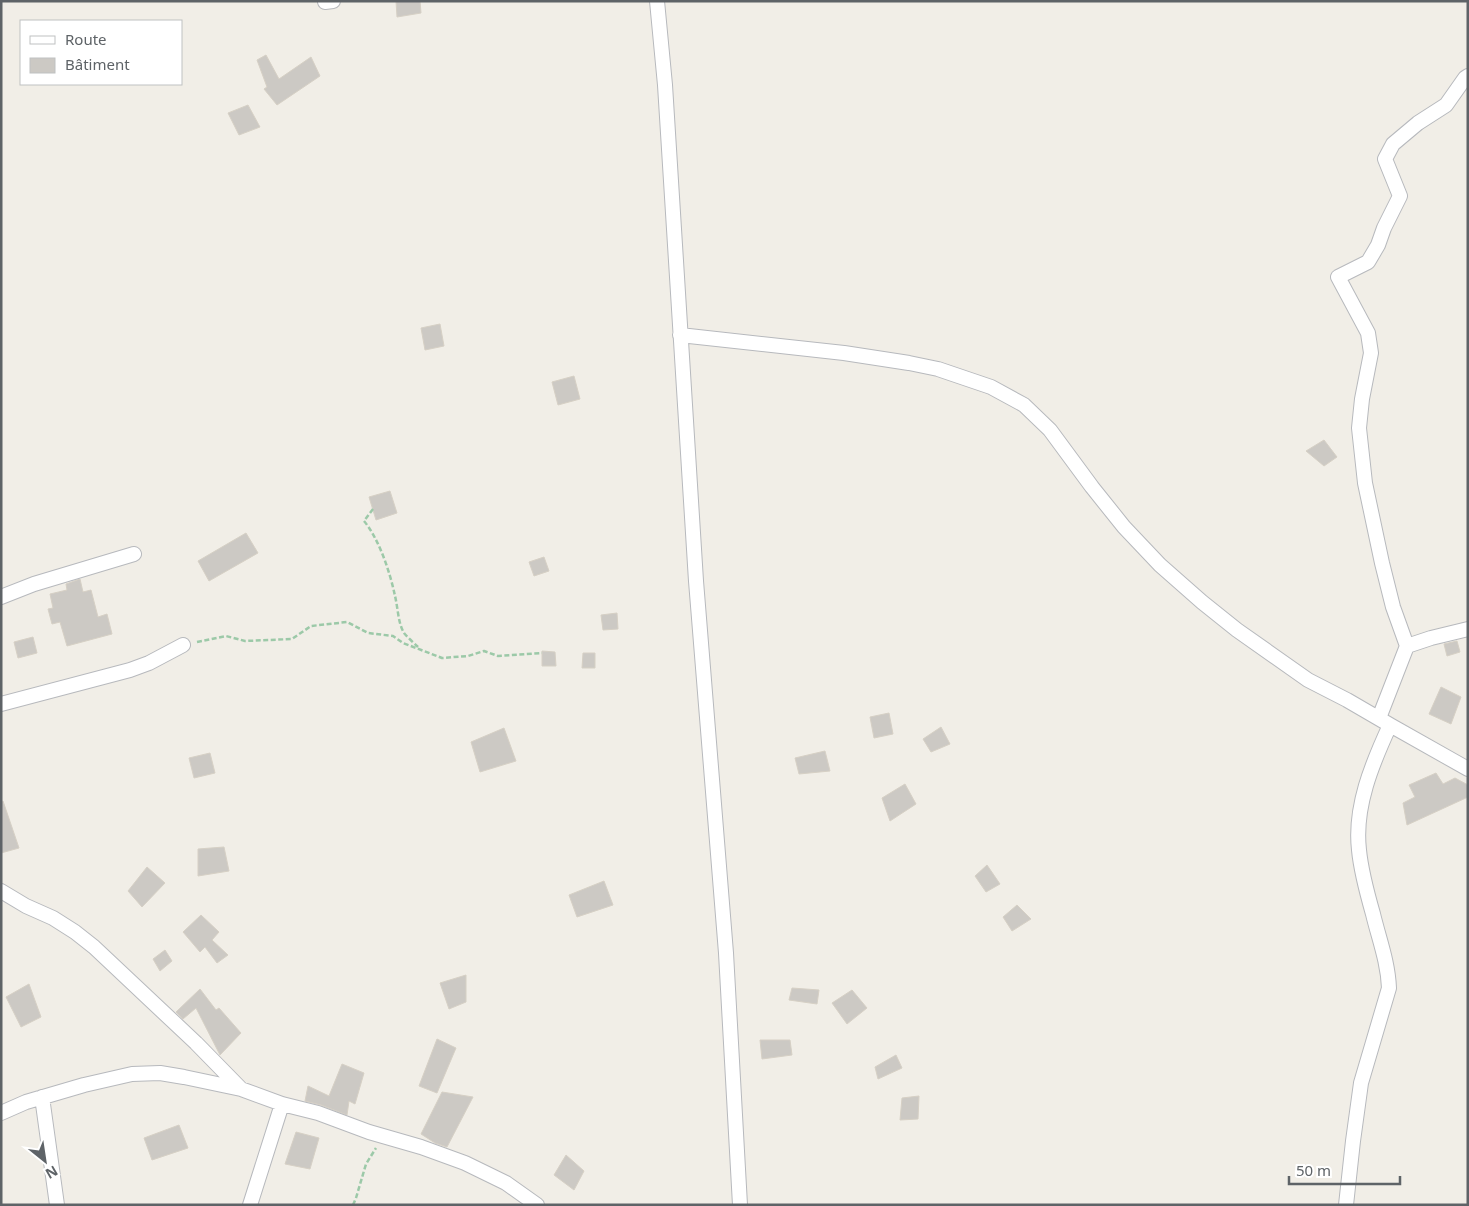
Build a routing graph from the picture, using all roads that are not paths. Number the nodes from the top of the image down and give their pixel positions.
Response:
1 (657, 1) edge
2 (1468, 76) edge
3 (680, 335) junction
4 (134, 554) dead end
5 (1, 597) edge
6 (1468, 629) edge
7 (183, 645) road end
8 (1407, 646) junction
9 (1, 704) edge
10 (1385, 722) junction
11 (1468, 769) edge
12 (1, 891) edge
13 (242, 1090) junction
14 (42, 1097) junction
15 (282, 1104) junction
16 (1, 1112) edge
17 (57, 1205) edge
18 (250, 1205) edge
19 (537, 1205) edge
20 (740, 1205) edge
21 (1346, 1205) edge

1 - 3 street
2 - 8 street
3 - 10 street
3 - 20 street
4 - 5 street
6 - 8 street
7 - 9 street
8 - 10 street
10 - 11 street
10 - 21 street
12 - 13 street
13 - 14 street
13 - 15 street
14 - 16 street
14 - 17 street
15 - 18 street
15 - 19 street

